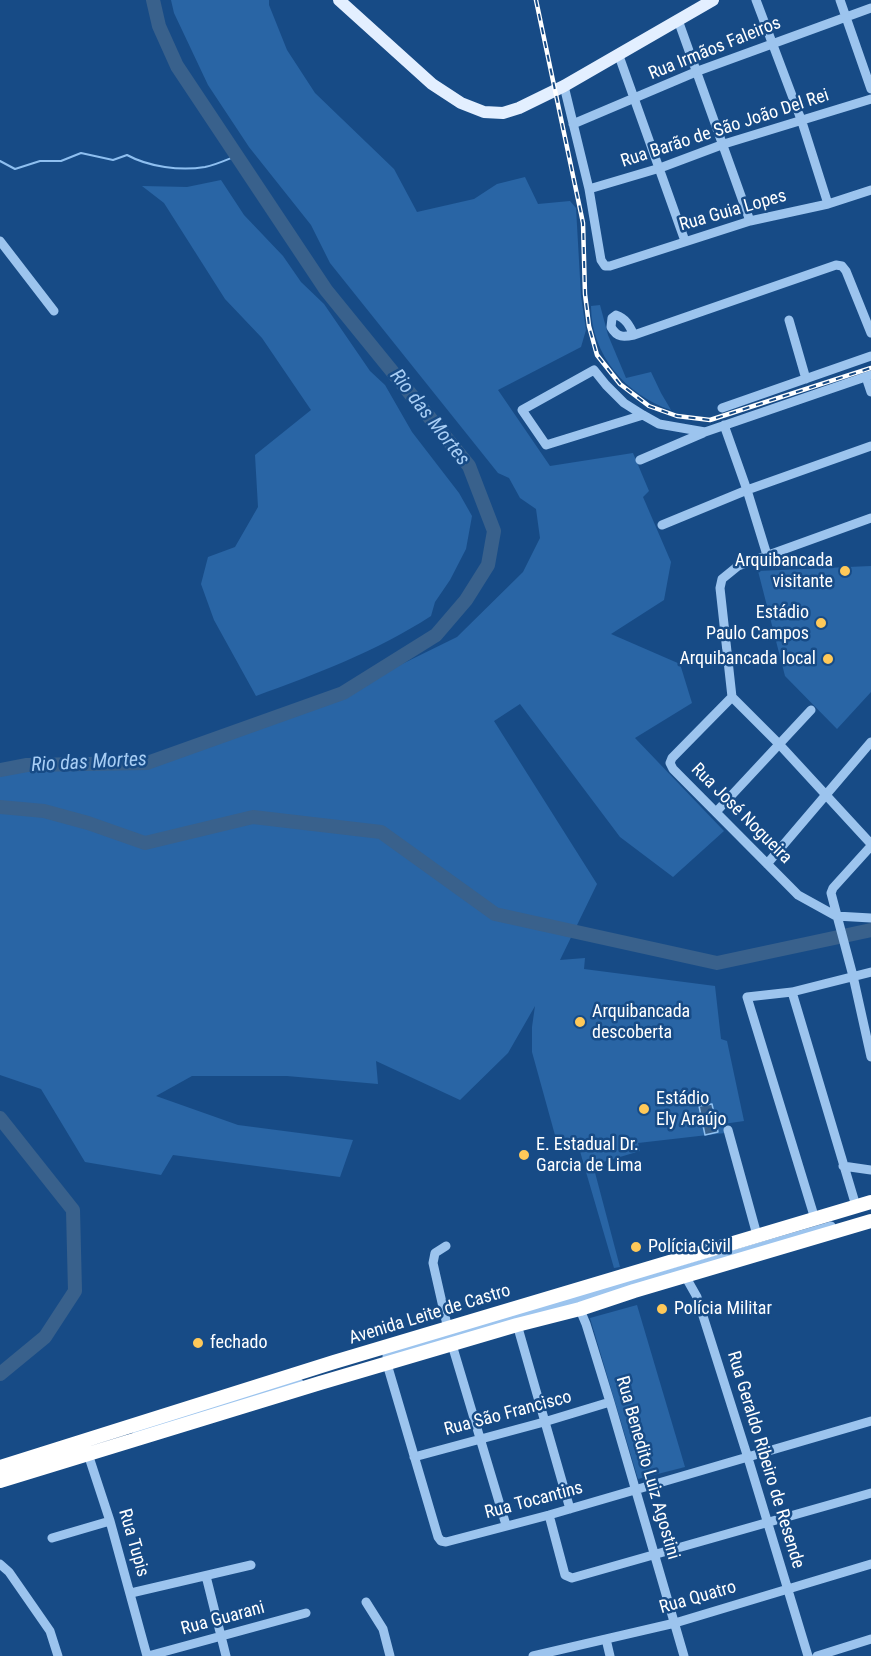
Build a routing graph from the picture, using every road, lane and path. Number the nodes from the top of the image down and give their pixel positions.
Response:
1 (339, 0) edge
2 (756, 0) edge
3 (840, 0) edge
4 (703, 3) edge
5 (871, 8) edge
6 (846, 17) junction
7 (678, 20) junction
8 (772, 43) junction
9 (619, 56) junction
10 (698, 71) junction
11 (564, 86) junction
12 (871, 89) edge
13 (635, 98) junction
14 (871, 99) edge
15 (802, 122) junction
16 (573, 124) junction
17 (724, 144) junction
18 (660, 168) junction
19 (589, 189) junction
20 (871, 190) edge
21 (828, 204) junction
22 (750, 221) junction
23 (0, 241) edge
24 (685, 241) junction
25 (54, 311) dead end
26 (789, 321) dead end
27 (871, 333) edge
28 (634, 335) dead end
29 (871, 356) edge
30 (868, 376) edge
31 (806, 379) junction
32 (871, 392) edge
33 (722, 408) dead end
34 (643, 415) junction
35 (724, 425) junction
36 (705, 432) junction
37 (871, 446) edge
38 (640, 460) dead end
39 (747, 490) junction
40 (871, 518) edge
41 (662, 525) dead end
42 (767, 555) junction
43 (732, 697) junction
44 (811, 710) dead end
45 (871, 741) edge
46 (779, 744) junction
47 (825, 794) junction
48 (716, 812) junction
49 (871, 845) edge
50 (767, 864) junction
51 (836, 916) junction
52 (871, 918) edge
53 (852, 972) junction
54 (871, 972) edge
55 (792, 992) junction
56 (871, 1057) edge
57 (728, 1130) dead end
58 (843, 1166) junction
59 (871, 1170) edge
60 (871, 1202) edge
61 (856, 1206) junction
62 (871, 1215) edge
63 (815, 1218) junction
64 (871, 1221) edge
65 (757, 1235) junction
66 (446, 1246) dead end
67 (679, 1268) junction
68 (576, 1300) junction
69 (515, 1317) junction
70 (450, 1337) junction
71 (387, 1364) junction
72 (610, 1402) junction
73 (871, 1421) edge
74 (544, 1422) junction
75 (479, 1438) junction
76 (84, 1447) junction
77 (414, 1456) junction
78 (748, 1458) junction
79 (0, 1467) edge
80 (0, 1473) edge
81 (0, 1481) edge
82 (636, 1489) junction
83 (871, 1493) edge
84 (570, 1509) junction
85 (549, 1515) junction
86 (110, 1521) junction
87 (767, 1522) junction
88 (506, 1525) junction
89 (52, 1538) dead end
90 (655, 1554) junction
91 (0, 1564) edge
92 (871, 1564) edge
93 (251, 1565) dead end
94 (206, 1576) junction
95 (787, 1588) junction
96 (131, 1593) junction
97 (366, 1602) dead end
98 (306, 1613) dead end
99 (675, 1623) junction
100 (221, 1637) junction
101 (606, 1639) junction
102 (871, 1639) edge
103 (58, 1656) edge
104 (147, 1656) edge
105 (226, 1656) edge
106 (390, 1656) edge
107 (533, 1656) edge
108 (610, 1656) edge
109 (684, 1656) edge
110 (808, 1656) edge
111 (818, 1656) edge

1 - 11 main road
2 - 8 street
3 - 6 street
4 - 7 main road
5 - 6 street, Rua Irmãos Faleiros
6 - 8 street, Rua Irmãos Faleiros
6 - 12 street
7 - 9 main road
7 - 10 street
8 - 10 street, Rua Irmãos Faleiros
8 - 15 street
9 - 11 main road
9 - 13 street
10 - 13 street, Rua Irmãos Faleiros
10 - 17 street
11 - 16 street
13 - 16 street, Rua Irmãos Faleiros
13 - 18 street
14 - 15 street, Rua Barão de São João Del Rei
15 - 17 street, Rua Barão de São João Del Rei
15 - 21 street
16 - 19 street
17 - 18 street, Rua Barão de São João Del Rei
17 - 22 street
18 - 19 street, Rua Barão de São João Del Rei
18 - 24 street
19 - 24 street, Rua Guia Lopes
20 - 21 street, Rua Guia Lopes
21 - 22 street, Rua Guia Lopes
22 - 24 street, Rua Guia Lopes
23 - 25 street
26 - 31 street
27 - 28 street
29 - 31 street
30 - 32 street
30 - 35 street
31 - 33 street
34 - 34 street
34 - 36 street
35 - 36 street
35 - 39 street
36 - 38 street
37 - 39 street
39 - 41 street
39 - 42 street
40 - 42 street
42 - 43 street
43 - 46 street
43 - 48 street, Rua José Nogueira
44 - 46 street
45 - 47 street
46 - 47 street
46 - 48 street
47 - 49 street
47 - 50 street
48 - 50 street, Rua José Nogueira
49 - 51 street
50 - 51 street, Rua José Nogueira
51 - 52 street
51 - 53 street
53 - 54 street
53 - 55 street
53 - 56 street
55 - 58 street
55 - 63 street
57 - 65 street
58 - 59 street
58 - 61 street
60 - 61 highway, Avenida Leite de Castro
61 - 63 highway, Avenida Leite de Castro
62 - 67 street
63 - 65 highway, Avenida Leite de Castro
64 - 67 highway, Avenida Leite de Castro
65 - 67 highway, Avenida Leite de Castro
66 - 70 street
67 - 68 highway, Avenida Leite de Castro
67 - 68 highway, Avenida Leite de Castro
67 - 78 street, Rua Geraldo Ribeiro de Resende
68 - 69 highway, Avenida Leite de Castro
68 - 69 highway, Avenida Leite de Castro
68 - 72 street, Rua Benedito Luiz Agostini
69 - 70 highway, Avenida Leite de Castro
69 - 74 street
70 - 71 highway, Avenida Leite de Castro
70 - 75 street
70 - 76 highway, Avenida Leite de Castro
71 - 76 highway, Avenida Leite de Castro
71 - 77 street
72 - 74 street, Rua São Francisco
72 - 82 street, Rua Benedito Luiz Agostini
73 - 78 street, Rua Tocantins
74 - 75 street, Rua São Francisco
74 - 84 street
75 - 77 street, Rua São Francisco
75 - 88 street
76 - 79 highway, Avenida Leite de Castro
76 - 80 street
76 - 81 highway, Avenida Leite de Castro
76 - 86 street, Rua Tupis
77 - 88 street, Rua Tocantins
78 - 82 street, Rua Tocantins
78 - 87 street, Rua Geraldo Ribeiro de Resende
82 - 84 street, Rua Tocantins
82 - 90 street, Rua Benedito Luiz Agostini
83 - 87 street
84 - 85 street, Rua Tocantins
85 - 88 street, Rua Tocantins
85 - 90 street
86 - 89 street
86 - 96 street, Rua Tupis
87 - 90 street
87 - 95 street, Rua Geraldo Ribeiro de Resende
90 - 99 street, Rua Benedito Luiz Agostini
91 - 103 street
92 - 95 street, Rua Quatro
93 - 94 street
94 - 96 street
94 - 100 street
95 - 99 street, Rua Quatro
95 - 110 street, Rua Geraldo Ribeiro de Resende
96 - 104 street, Rua Tupis
97 - 106 street
98 - 100 street, Rua Guarani
99 - 101 street, Rua Quatro
99 - 109 street, Rua Benedito Luiz Agostini
100 - 104 street, Rua Guarani
100 - 105 street
101 - 107 street, Rua Quatro
101 - 108 street
102 - 111 street

